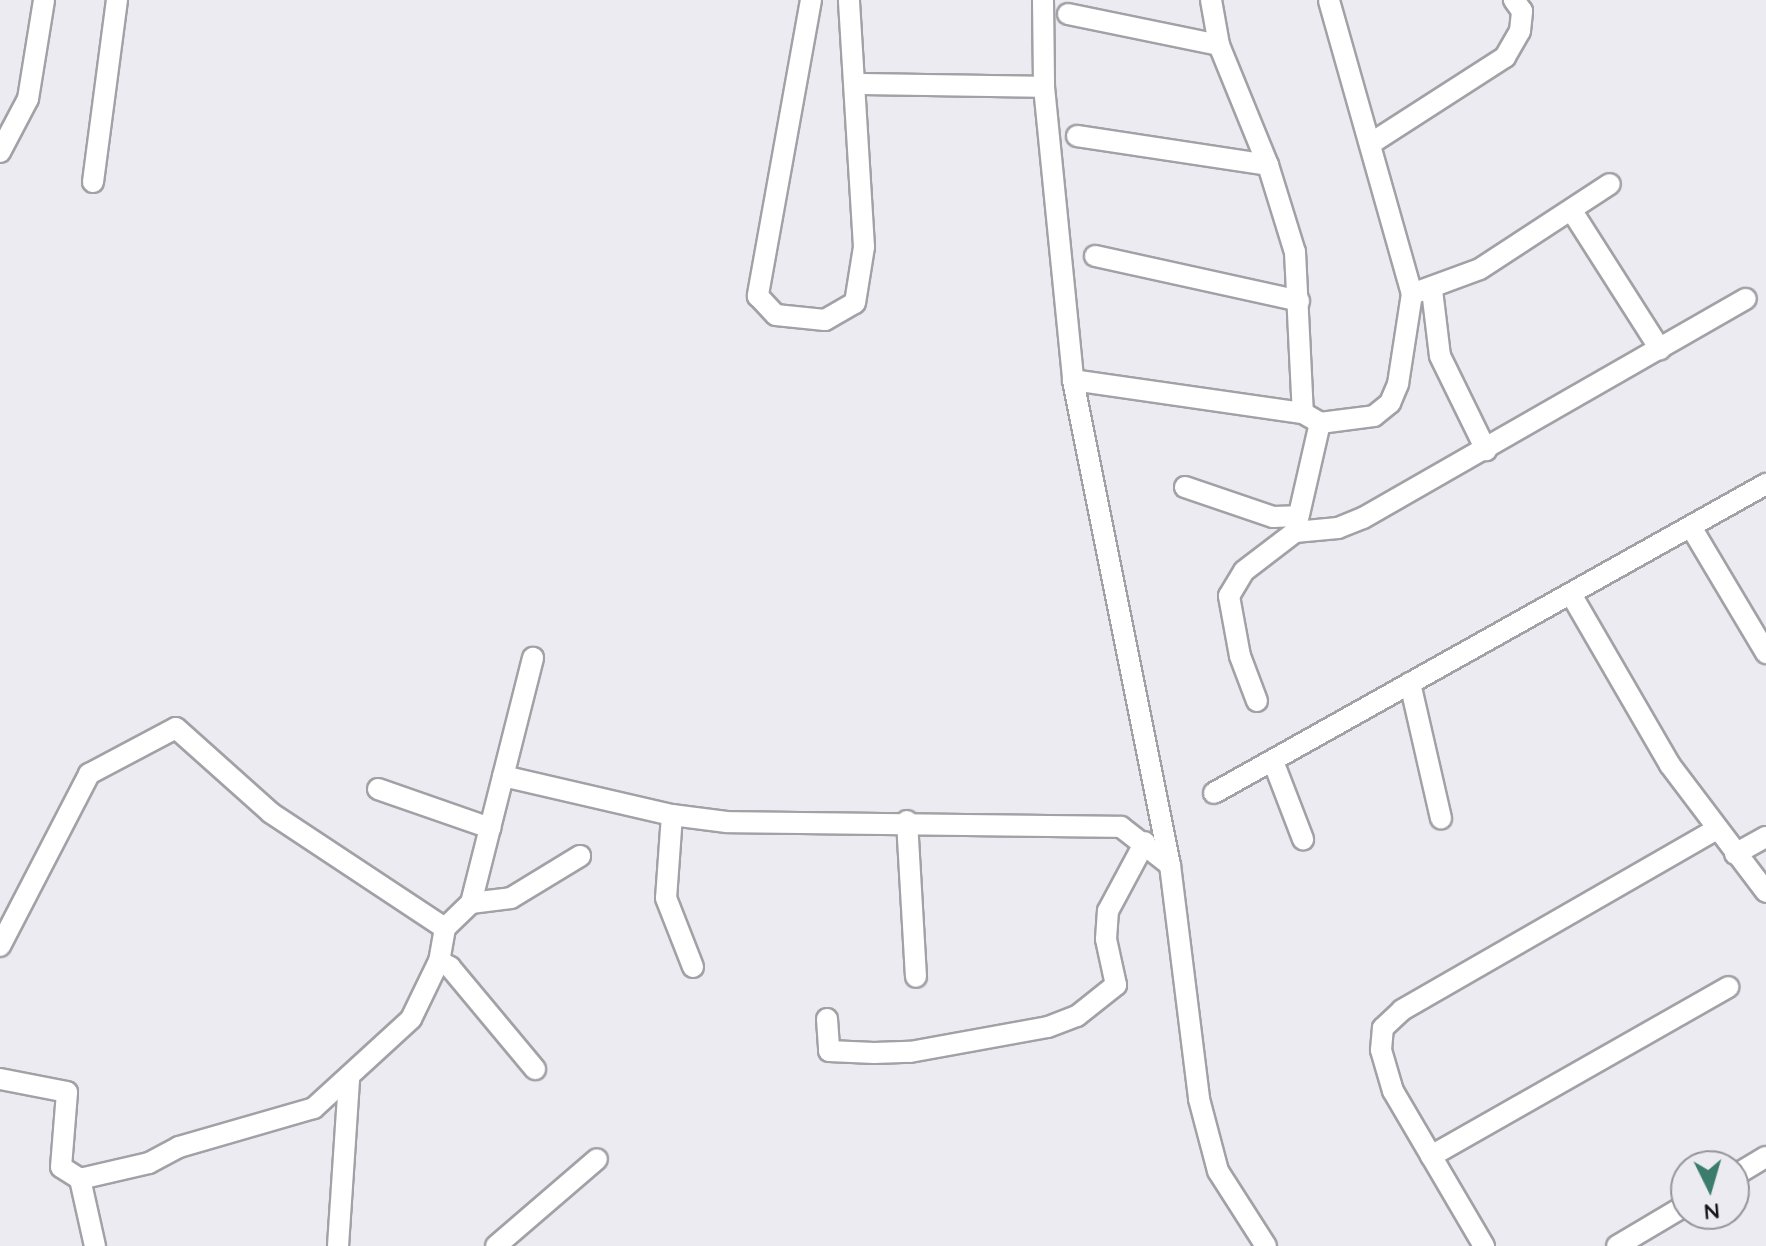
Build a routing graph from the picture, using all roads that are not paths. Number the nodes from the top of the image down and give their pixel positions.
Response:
1 (44, 0) edge
2 (117, 0) edge
3 (811, 0) edge
4 (849, 0) edge
5 (1043, 0) edge
6 (1211, 0) edge
7 (1329, 0) edge
8 (1514, 0) edge
9 (1068, 14) dead end
10 (1219, 45) junction
11 (856, 84) junction
12 (1044, 87) junction
13 (1077, 136) dead end
14 (1370, 144) junction
15 (0, 152) edge
16 (1268, 165) junction
17 (93, 182) dead end
18 (1610, 184) dead end
19 (1572, 211) junction
20 (1095, 256) dead end
21 (1422, 292) junction
22 (1746, 299) dead end
23 (1299, 301) junction
24 (1660, 349) junction
25 (1073, 380) junction
26 (1312, 418) junction
27 (1486, 450) junction
28 (1766, 484) edge
29 (1185, 487) dead end
30 (1296, 524) junction
31 (1691, 527) junction
32 (1572, 596) junction
33 (1766, 653) edge
34 (533, 658) dead end
35 (1410, 683) junction
36 (1257, 701) dead end
37 (1273, 761) junction
38 (503, 776) junction
39 (378, 789) dead end
40 (1214, 793) dead end
41 (672, 815) junction
42 (1441, 818) dead end
43 (907, 821) junction
44 (490, 828) junction
45 (1715, 830) junction
46 (1766, 837) edge
47 (1303, 839) dead end
48 (1145, 842) junction
49 (1735, 854) junction
50 (580, 856) dead end
51 (1170, 865) junction
52 (1766, 892) edge
53 (471, 903) junction
54 (445, 928) junction
55 (0, 946) edge
56 (439, 961) junction
57 (693, 967) dead end
58 (916, 977) dead end
59 (1728, 987) dead end
60 (827, 1019) dead end
61 (535, 1069) dead end
62 (0, 1079) edge
63 (349, 1080) junction
64 (1431, 1156) junction
65 (597, 1159) dead end
66 (80, 1179) junction
67 (1670, 1215) edge
68 (95, 1246) edge
69 (338, 1246) edge
70 (496, 1246) edge
71 (1266, 1246) edge
72 (1484, 1246) edge
73 (1617, 1246) edge

1 - 15 street
2 - 17 street
3 - 11 street
4 - 11 street
5 - 12 street
6 - 10 street
7 - 14 street
8 - 14 street
9 - 10 street
10 - 16 street
11 - 12 street
12 - 25 street
13 - 16 street
14 - 21 street
16 - 23 street
18 - 19 street
19 - 21 street
19 - 24 street
20 - 23 street
21 - 26 street
21 - 27 street
22 - 24 street
23 - 26 street
24 - 27 street
25 - 26 street
25 - 51 street
26 - 30 street
27 - 30 street
28 - 31 street
29 - 30 street
30 - 36 street
31 - 32 street
31 - 33 street
32 - 35 street
32 - 45 street
34 - 38 street
35 - 37 street
35 - 42 street
37 - 40 street
37 - 47 street
38 - 41 street
38 - 44 street
39 - 44 street
41 - 43 street
41 - 57 street
43 - 48 street
43 - 58 street
44 - 53 street
45 - 49 street
45 - 64 street
46 - 49 street
48 - 51 street
48 - 60 street
49 - 52 street
50 - 53 street
51 - 71 street
53 - 54 street
54 - 55 street
54 - 56 street
56 - 61 street
56 - 63 street
59 - 64 street
62 - 66 street
63 - 66 street
63 - 69 street
64 - 72 street
65 - 70 street
66 - 68 street
67 - 73 street

